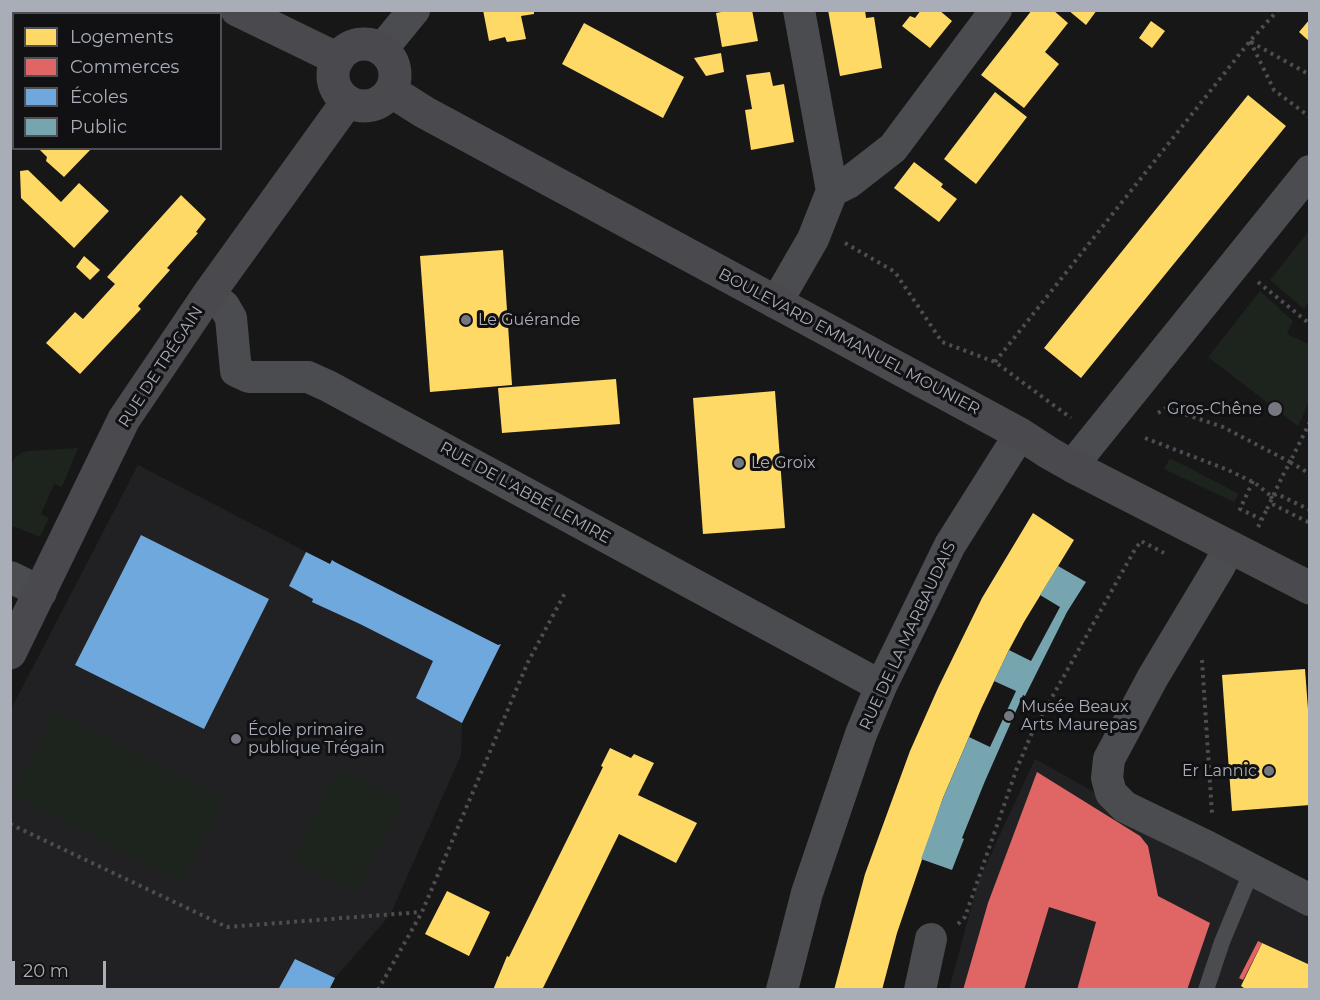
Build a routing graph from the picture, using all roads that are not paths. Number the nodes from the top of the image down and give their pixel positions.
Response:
1 (237, 10) edge
2 (414, 10) edge
3 (800, 10) edge
4 (996, 10) edge
5 (382, 49) junction
6 (338, 58) junction
7 (392, 91) junction
8 (347, 102) junction
9 (1310, 171) edge
10 (832, 191) junction
11 (208, 295) junction
12 (776, 303) junction
13 (1020, 434) junction
14 (1072, 466) junction
15 (1229, 548) junction
16 (10, 577) edge
17 (1310, 588) edge
18 (41, 592) junction
19 (10, 653) edge
20 (881, 686) junction
21 (1252, 870) junction
22 (1310, 900) edge
23 (931, 939) road end
24 (782, 990) edge
25 (920, 990) edge
26 (1206, 990) edge

1 - 6 street
2 - 5 street
3 - 10 street
4 - 10 street
5 - 6 street
5 - 7 street
6 - 8 street
7 - 8 street
7 - 12 street, BOULEVARD EMMANUEL MOUNIER
8 - 11 street, RUE DE TRÉGAIN
9 - 14 street
10 - 12 street
11 - 18 street, RUE DE TRÉGAIN
11 - 20 street, RUE DE L'ABBÉ LEMIRE
12 - 13 street, BOULEVARD EMMANUEL MOUNIER
13 - 14 street, BOULEVARD EMMANUEL MOUNIER
13 - 20 street, RUE DE LA MARBAUDAIS
14 - 15 street, BOULEVARD EMMANUEL MOUNIER
15 - 17 street, BOULEVARD EMMANUEL MOUNIER
15 - 21 street
16 - 18 street
18 - 19 street, RUE DE TRÉGAIN
20 - 24 street, RUE DE LA MARBAUDAIS
21 - 22 street
21 - 26 lane
23 - 25 street

